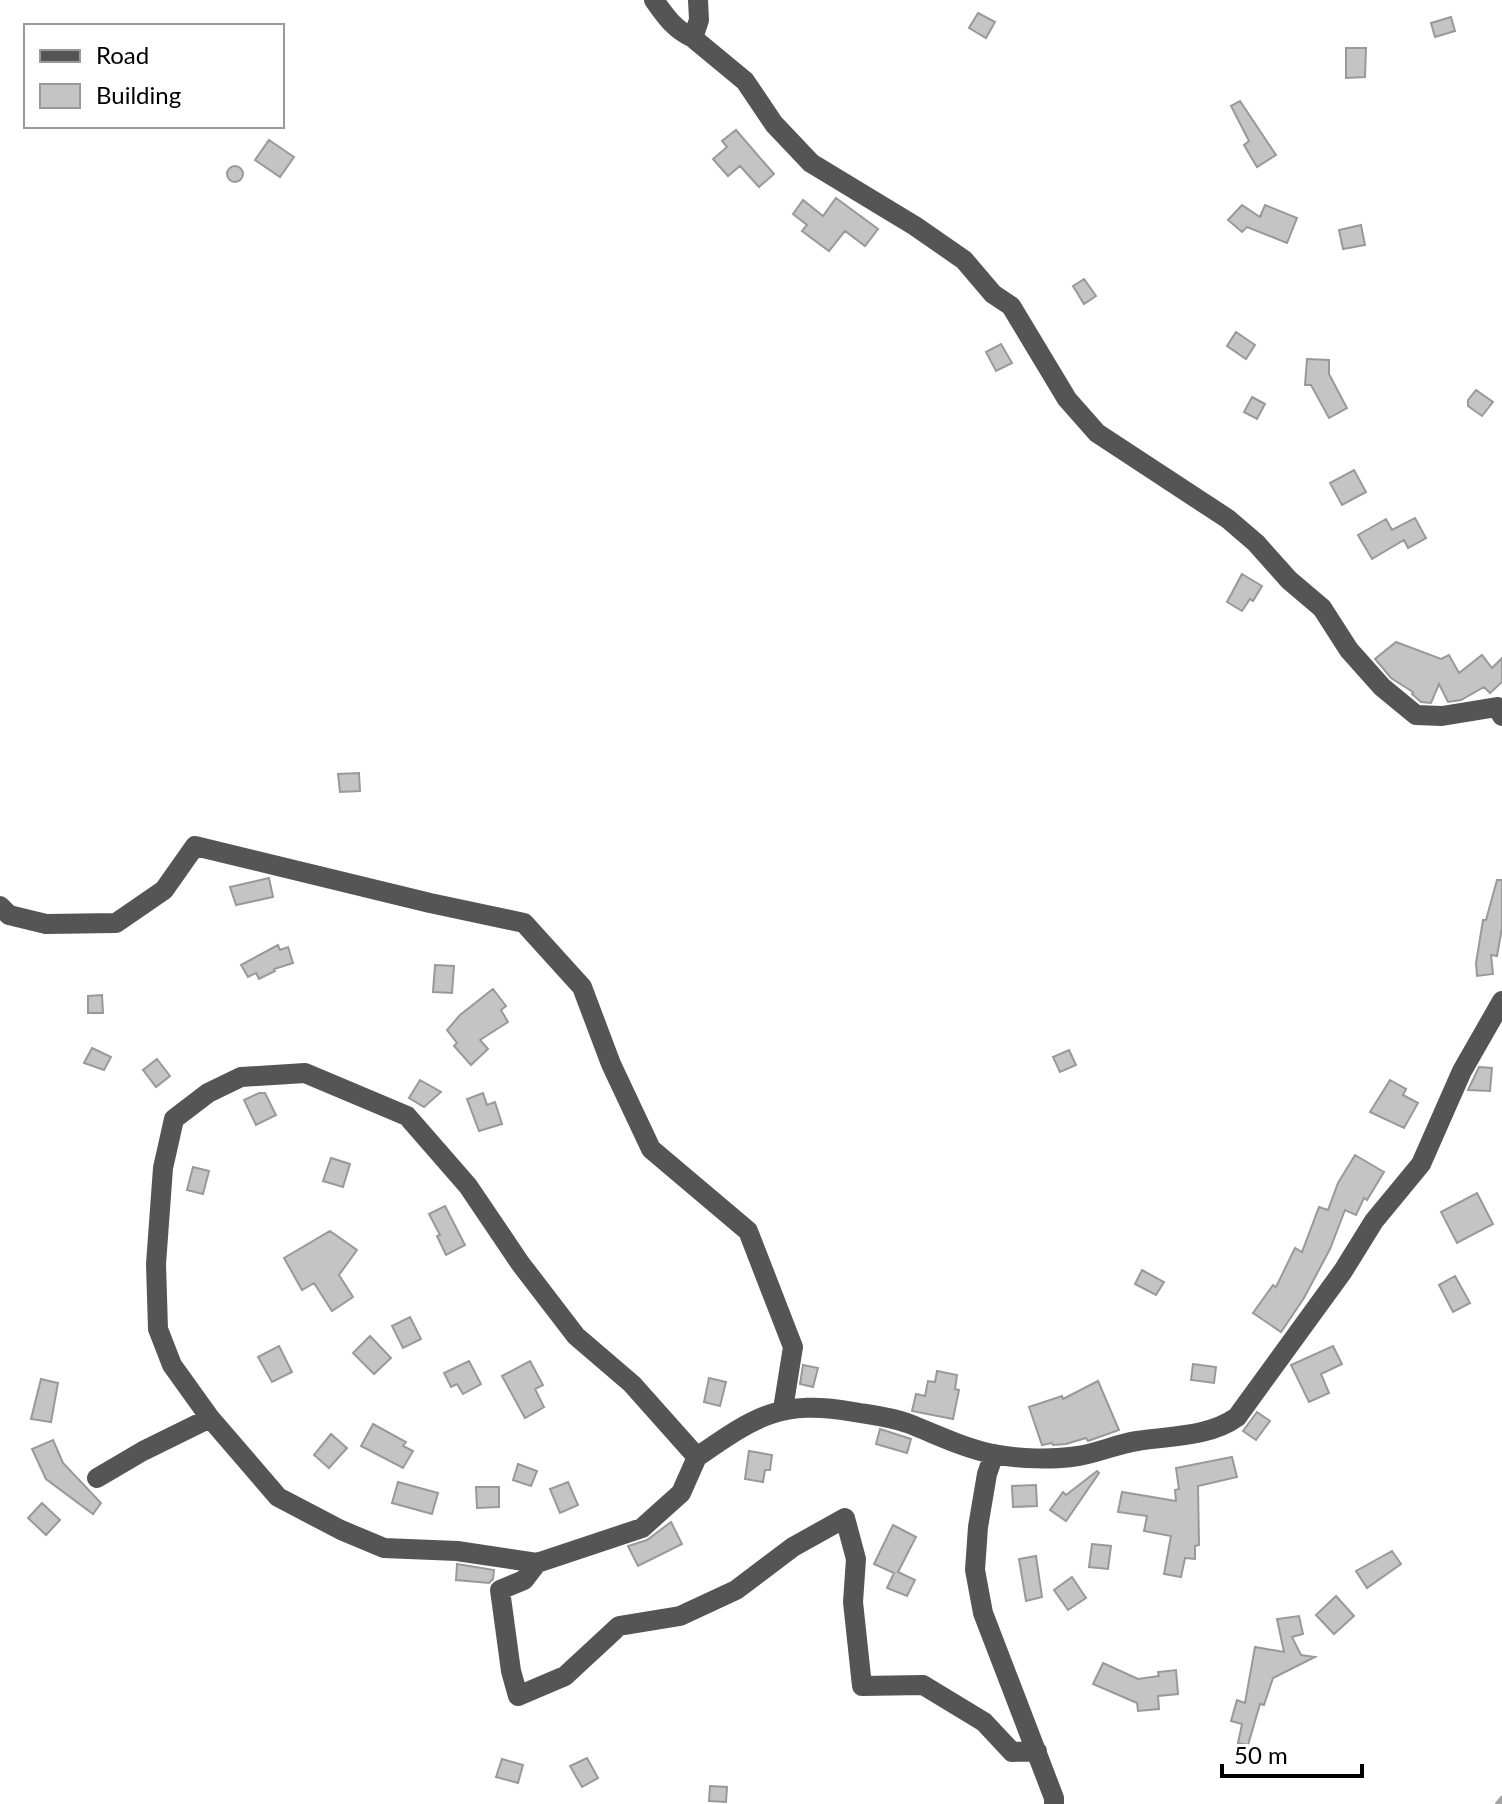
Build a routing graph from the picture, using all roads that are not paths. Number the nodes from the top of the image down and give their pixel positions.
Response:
1 (654, 0) edge
2 (698, 0) edge
3 (693, 38) junction
4 (1502, 716) edge
5 (0, 906) edge
6 (1502, 1001) edge
7 (783, 1409) junction
8 (210, 1418) junction
9 (994, 1454) junction
10 (697, 1457) junction
11 (97, 1478) dead end
12 (537, 1563) junction
13 (1037, 1751) junction
14 (1054, 1804) edge

1 - 3 street
2 - 3 street
3 - 4 street
5 - 7 street
6 - 9 street
7 - 9 street
7 - 10 street
8 - 10 street
8 - 11 street
8 - 12 street
9 - 13 street
10 - 12 street
12 - 13 street
13 - 14 street

